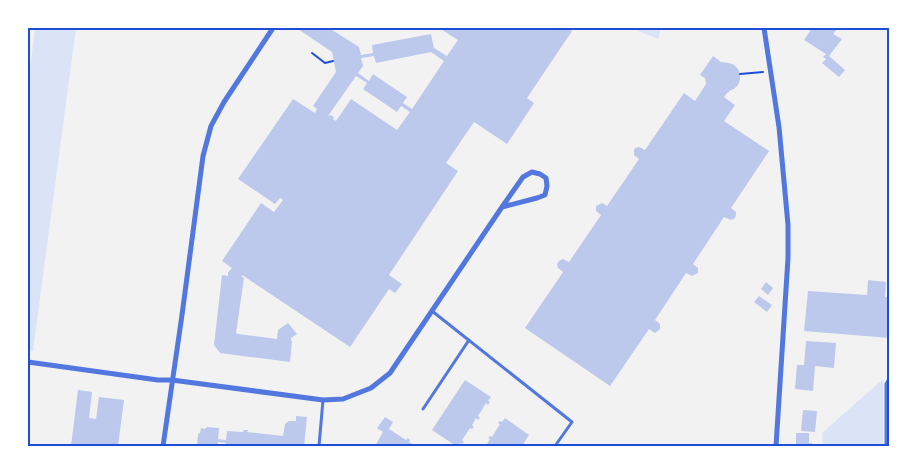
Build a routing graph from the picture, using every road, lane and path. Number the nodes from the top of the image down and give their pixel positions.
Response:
1 (274, 28) edge
2 (764, 28) edge
3 (312, 53) dead end
4 (333, 61) dead end
5 (771, 71) junction
6 (740, 74) dead end
7 (502, 207) junction
8 (432, 311) junction
9 (469, 340) junction
10 (28, 362) edge
11 (889, 377) edge
12 (172, 380) junction
13 (323, 400) junction
14 (423, 409) dead end
15 (163, 446) edge
16 (319, 446) edge
17 (555, 446) edge
18 (776, 446) edge
19 (886, 446) edge

1 - 12 street
2 - 5 street
3 - 4 path
5 - 6 path
5 - 18 street
7 - 7 street
7 - 8 street
8 - 9 lane
8 - 13 street
9 - 14 lane
9 - 17 lane
10 - 12 street
11 - 19 lane
12 - 13 street
12 - 15 street
13 - 16 lane

